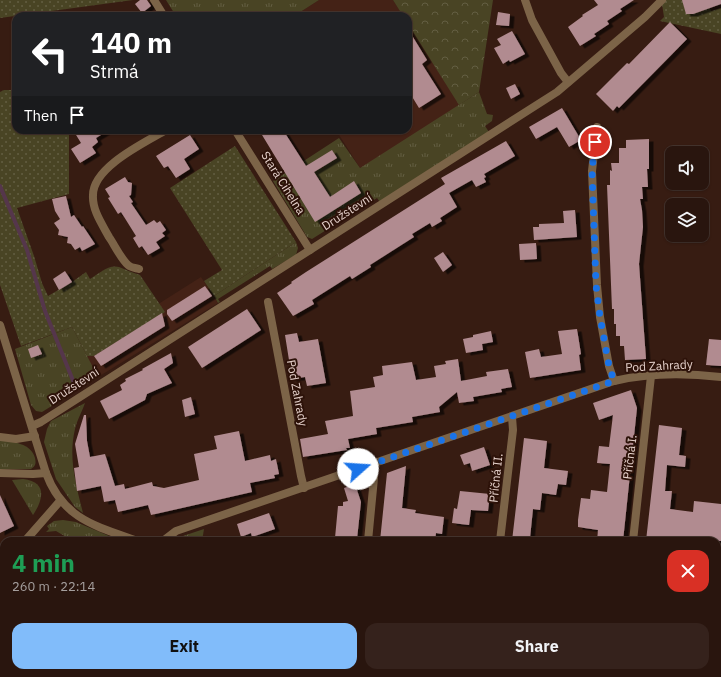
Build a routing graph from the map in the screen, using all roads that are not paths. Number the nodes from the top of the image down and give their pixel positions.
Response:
1 (154, 0) edge
2 (525, 0) edge
3 (662, 0) edge
4 (162, 12) edge
5 (568, 82) junction
6 (597, 127) dead end
7 (160, 134) edge
8 (238, 134) edge
9 (310, 250) junction
10 (140, 269) dead end
11 (268, 302) dead end
12 (0, 325) edge
13 (651, 376) junction
14 (721, 377) edge
15 (614, 381) junction
16 (512, 417) junction
17 (32, 426) junction
18 (0, 436) edge
19 (35, 436) junction
20 (372, 464) junction
21 (0, 473) edge
22 (46, 473) junction
23 (304, 488) junction
24 (60, 500) junction
25 (28, 537) edge
26 (126, 537) edge
27 (168, 537) edge
28 (368, 537) edge
29 (500, 537) edge
30 (633, 537) edge

1 - 4 street
2 - 5 street
3 - 5 street, Družstevní
5 - 9 street, Družstevní
6 - 15 street
7 - 10 street
8 - 9 street, Stará Cihelna
9 - 17 street, Družstevní
11 - 23 street, Pod Zahrady
12 - 17 street
13 - 14 street, Pod Zahrady
13 - 15 street, Pod Zahrady
13 - 30 street, Příčná I.
15 - 16 street, Pod Zahrady
16 - 20 street, Pod Zahrady
16 - 29 street, Příčná II.
17 - 19 street
18 - 19 street
19 - 22 street
20 - 23 street, Pod Zahrady
20 - 28 street
21 - 22 street
22 - 24 street
23 - 27 street, Pod Zahrady
24 - 25 street
24 - 26 street

